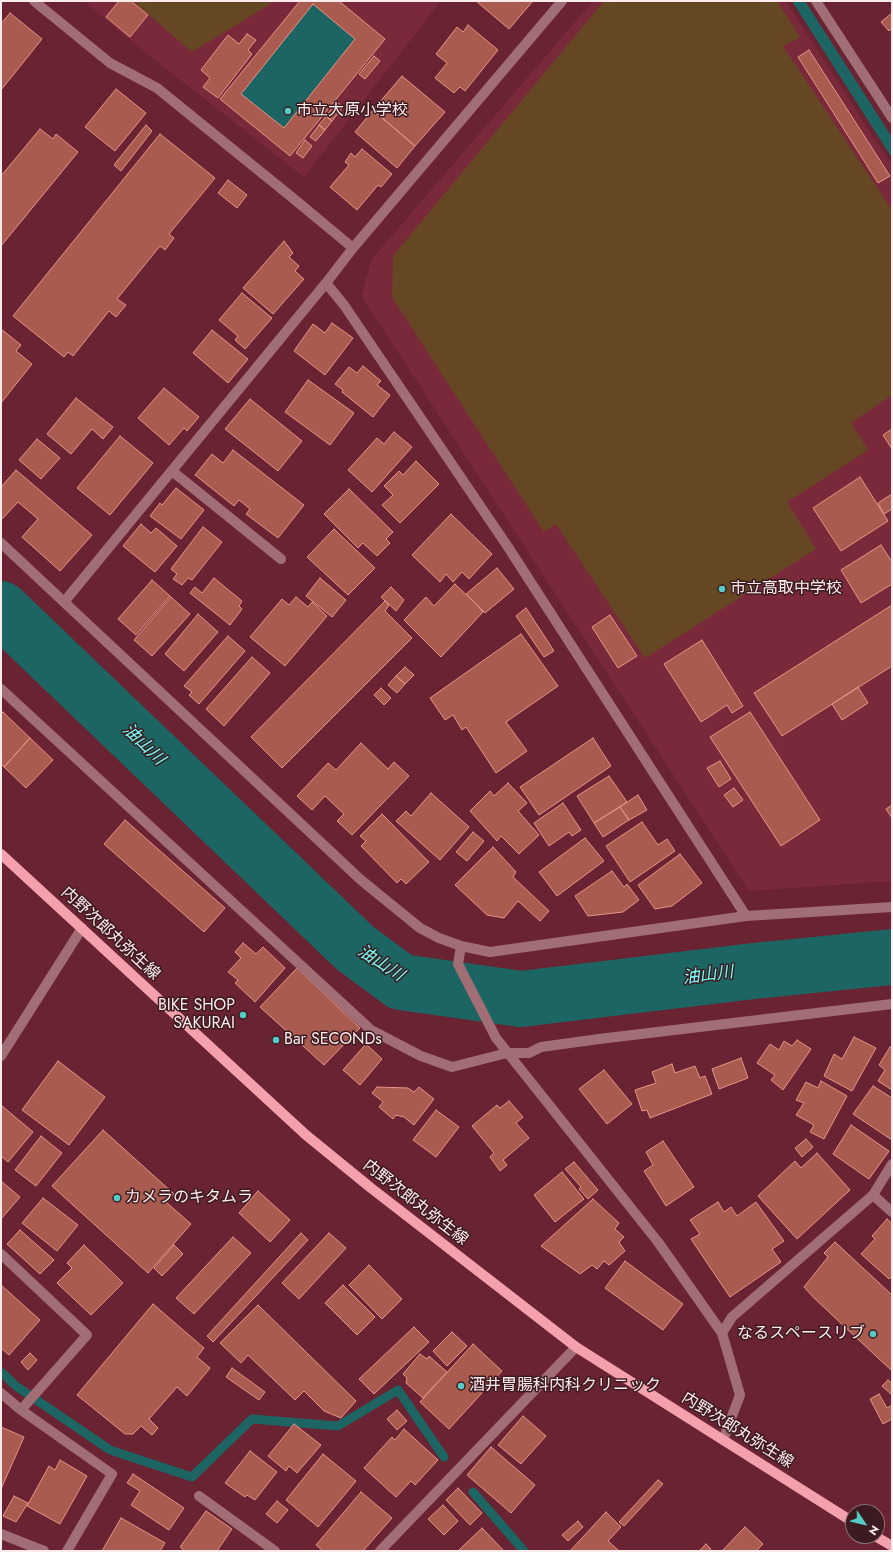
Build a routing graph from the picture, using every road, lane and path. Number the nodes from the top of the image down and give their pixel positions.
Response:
1 (34, 1) edge
2 (562, 1) edge
3 (816, 1) edge
4 (892, 118) edge
5 (353, 248) junction
6 (326, 283) junction
7 (172, 470) junction
8 (1, 543) edge
9 (281, 559) dead end
10 (64, 602) junction
11 (1, 689) edge
12 (1, 854) edge
13 (892, 907) edge
14 (746, 916) junction
15 (82, 928) junction
16 (461, 946) junction
17 (892, 1004) edge
18 (507, 1053) junction
19 (1, 1056) edge
20 (892, 1164) edge
21 (873, 1195) junction
22 (892, 1212) edge
23 (1, 1254) edge
24 (722, 1333) junction
25 (576, 1347) junction
26 (1, 1393) edge
27 (22, 1409) junction
28 (723, 1440) junction
29 (199, 1496) dead end
30 (845, 1517) edge
31 (1, 1534) edge
32 (44, 1551) edge
33 (67, 1551) edge
34 (275, 1551) edge
35 (380, 1551) edge

1 - 5 street
2 - 5 street
3 - 4 street
5 - 6 street
6 - 7 street
6 - 14 street
7 - 9 street
7 - 10 street
8 - 10 street
10 - 16 street
11 - 18 street
12 - 15 main road, 内野次郎丸弥生線
13 - 14 street
14 - 16 street
15 - 19 street
15 - 25 main road, 内野次郎丸弥生線
16 - 18 street
17 - 18 street
18 - 24 street
20 - 21 street
21 - 22 street
21 - 24 street
23 - 27 street
24 - 28 street
25 - 28 main road, 内野次郎丸弥生線
25 - 35 street
26 - 27 street
27 - 33 street
28 - 30 main road, 内野次郎丸弥生線
29 - 34 street
31 - 32 street

